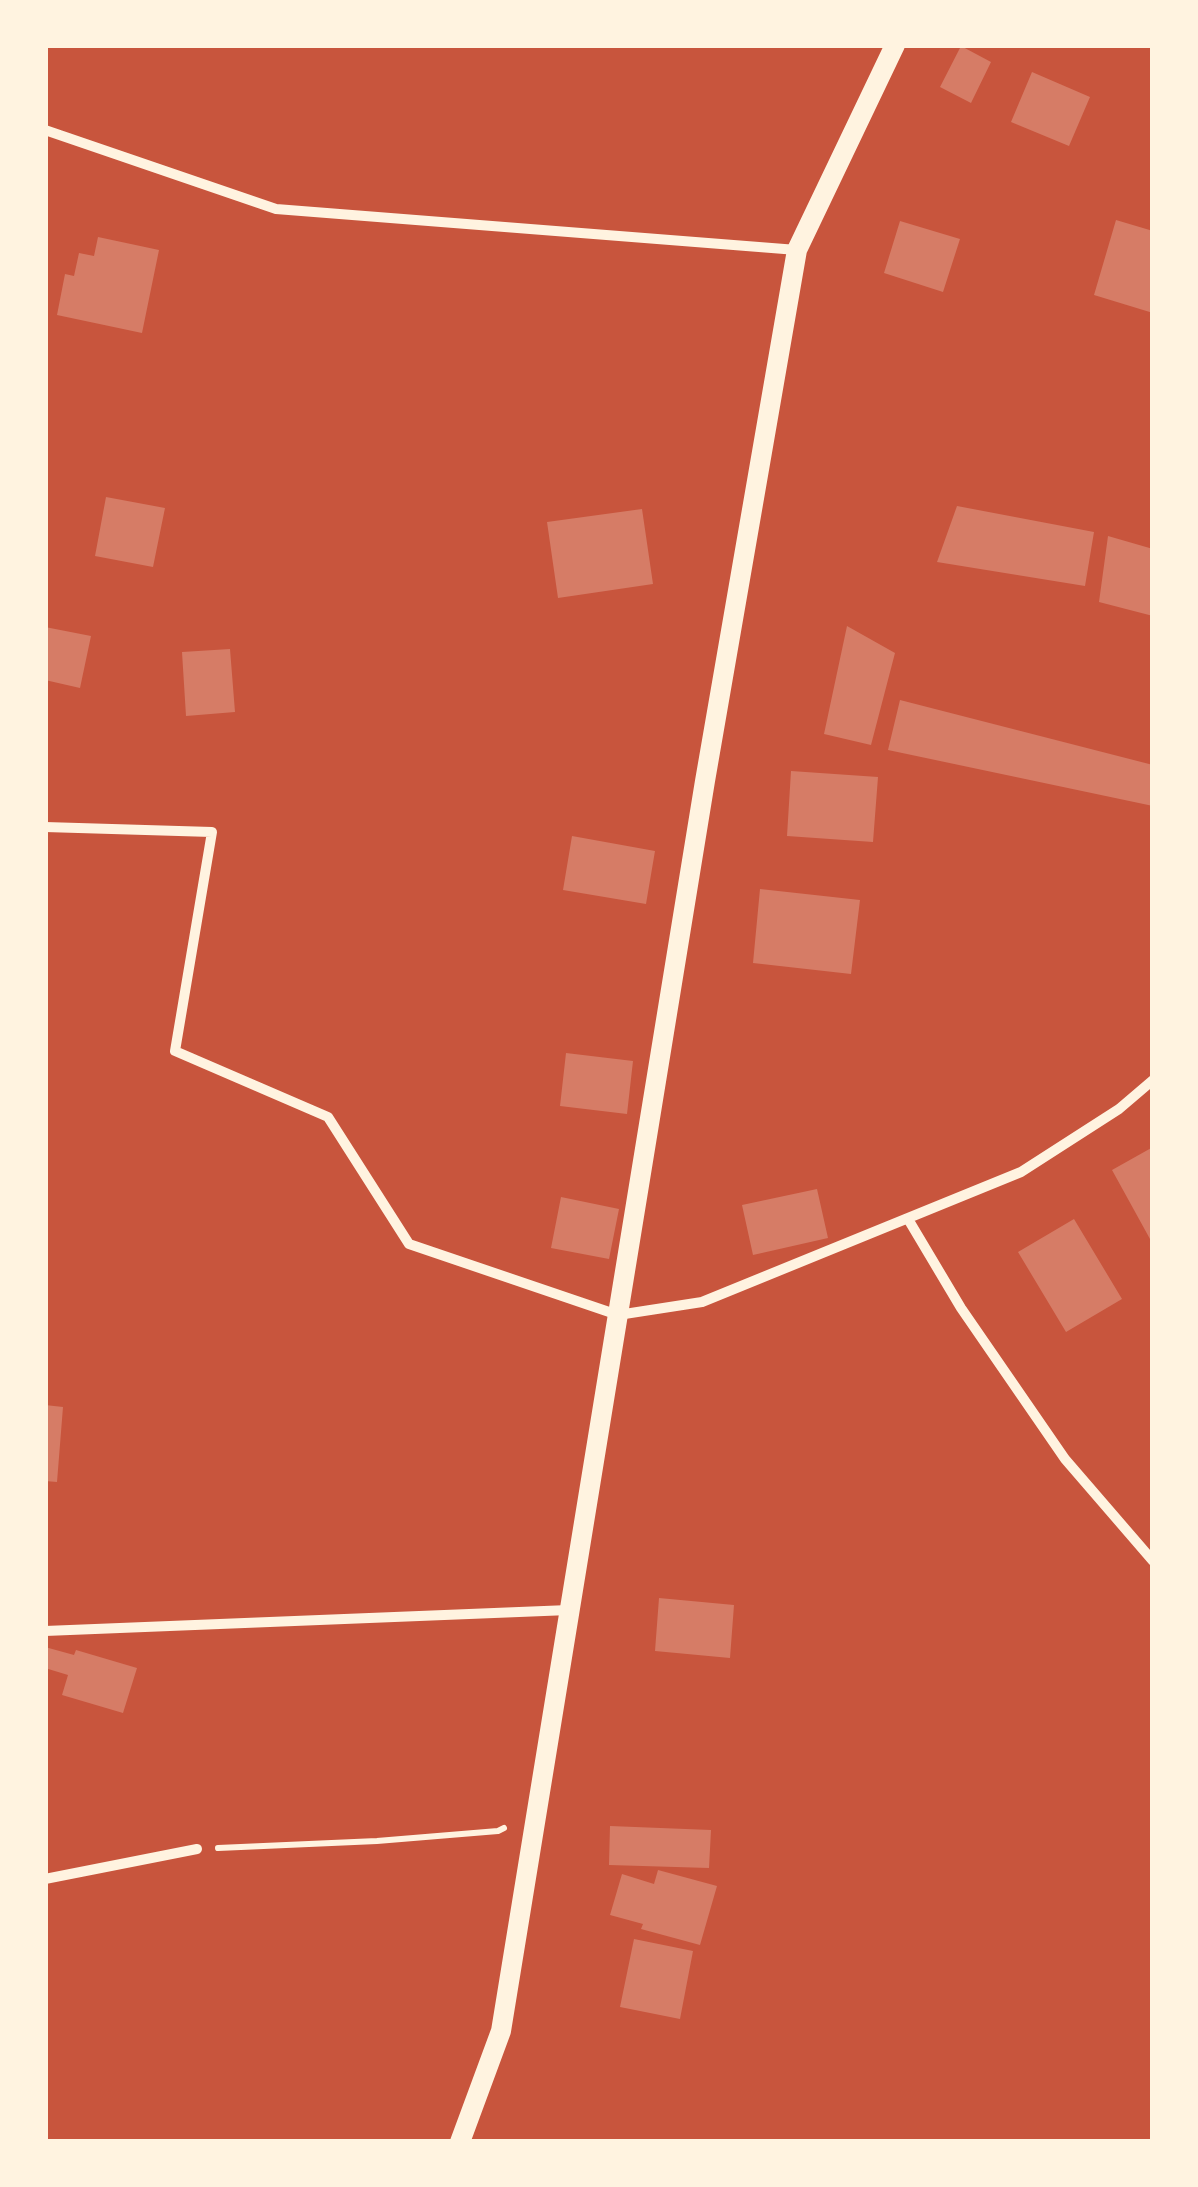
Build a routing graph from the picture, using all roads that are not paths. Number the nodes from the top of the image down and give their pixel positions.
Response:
1 (895, 45) edge
2 (45, 130) edge
3 (796, 250) junction
4 (45, 828) edge
5 (1153, 1080) edge
6 (908, 1219) junction
7 (618, 1316) junction
8 (1153, 1561) edge
9 (570, 1610) junction
10 (45, 1631) edge
11 (197, 1849) road end
12 (45, 1879) edge
13 (460, 2142) edge

1 - 3 main road
2 - 3 street
3 - 7 main road
4 - 7 street
5 - 6 street
6 - 7 street
6 - 8 street
7 - 9 main road
9 - 10 street
9 - 13 main road
11 - 12 street

